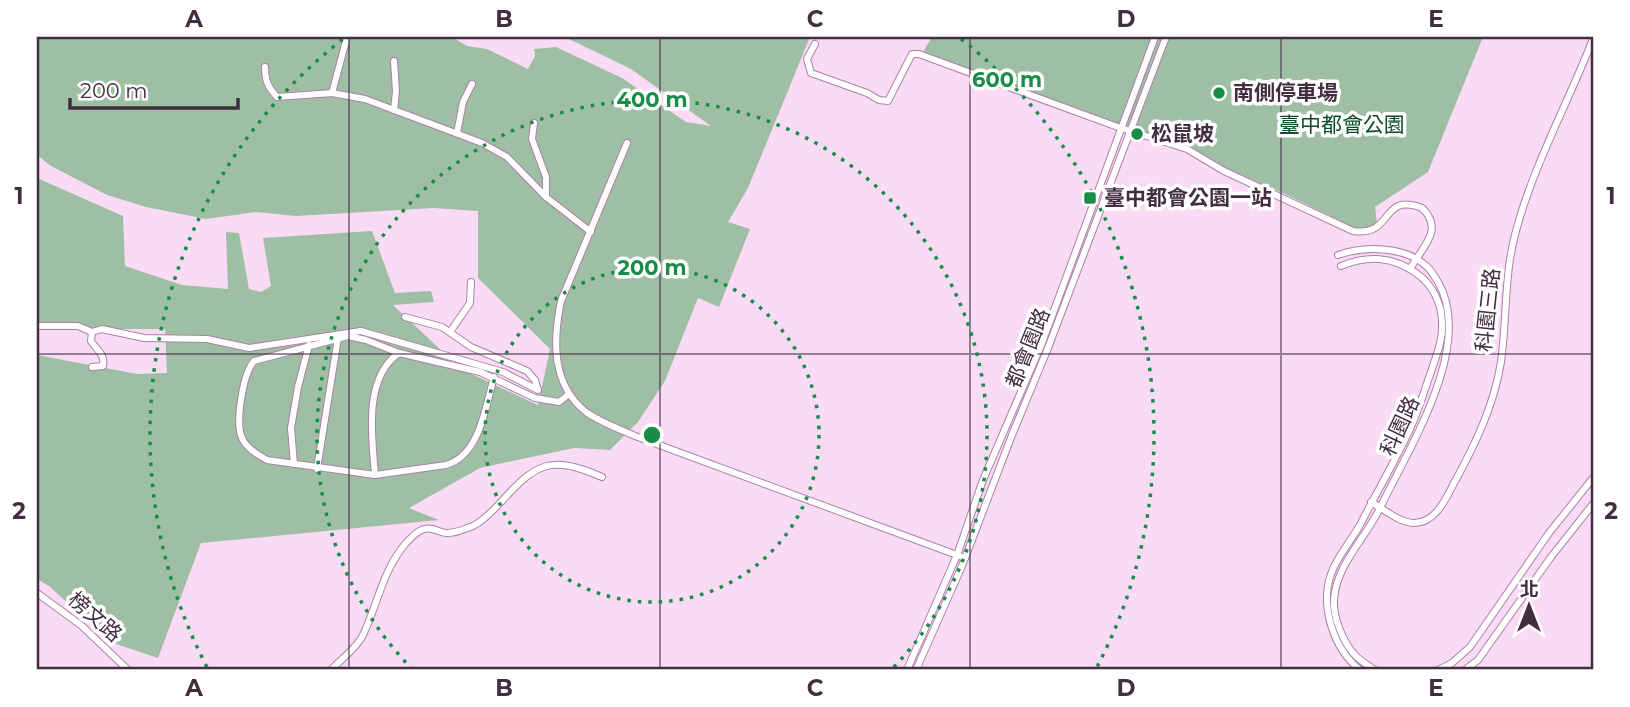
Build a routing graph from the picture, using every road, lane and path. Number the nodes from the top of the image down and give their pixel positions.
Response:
1 (1155, 37) edge
2 (1166, 37) edge
3 (1593, 39) edge
4 (346, 41) dead end
5 (815, 44) dead end
6 (394, 61) dead end
7 (265, 68) dead end
8 (1143, 71) junction
9 (1152, 74) junction
10 (471, 84) dead end
11 (332, 93) junction
12 (394, 110) junction
13 (534, 123) dead end
14 (1122, 129) junction
15 (457, 133) junction
16 (627, 143) dead end
17 (546, 197) junction
18 (591, 232) junction
19 (1338, 256) dead end
20 (1416, 259) junction
21 (1341, 265) dead end
22 (1410, 269) junction
23 (471, 282) dead end
24 (405, 317) dead end
25 (37, 326) edge
26 (92, 332) junction
27 (450, 332) junction
28 (338, 338) junction
29 (309, 345) junction
30 (400, 353) junction
31 (92, 367) dead end
32 (495, 377) junction
33 (569, 394) junction
34 (294, 464) junction
35 (317, 468) junction
36 (375, 475) junction
37 (603, 477) dead end
38 (1593, 478) edge
39 (1371, 502) junction
40 (1593, 504) edge
41 (1381, 507) junction
42 (957, 555) junction
43 (965, 558) junction
44 (37, 593) edge
45 (128, 670) edge
46 (331, 670) edge
47 (907, 670) edge
48 (916, 670) edge
49 (1360, 670) edge
50 (1375, 670) edge
51 (1437, 670) edge
52 (1465, 670) edge

1 - 8 street, 都會園路
2 - 9 street, 都會園路
3 - 41 street, 科園三路
4 - 11 street
5 - 14 street
6 - 12 street
7 - 11 street
8 - 9 street
8 - 14 street, 都會園路
9 - 14 street, 都會園路
10 - 15 street
11 - 12 street
12 - 15 street
13 - 17 street
14 - 20 street
14 - 42 street, 都會園路
14 - 43 street, 都會園路
15 - 17 street
16 - 18 street
17 - 18 street
18 - 33 street
19 - 20 street
20 - 22 street
20 - 41 street, 科園路
21 - 22 street, 科園路
22 - 39 street, 科園路
23 - 27 street
24 - 27 street
25 - 26 street
26 - 27 street
26 - 31 street
28 - 29 street
28 - 30 street
28 - 35 street
29 - 34 street
29 - 34 street
30 - 32 street
30 - 36 street
32 - 33 street
32 - 36 street
33 - 42 street
34 - 35 street
35 - 36 street
37 - 46 street
38 - 51 street
39 - 41 street, 科園三路
39 - 49 street, 科園路
40 - 52 street
41 - 50 street, 科園路
42 - 43 street
42 - 47 street, 都會園路
43 - 48 street, 都會園路
44 - 45 street, 榜文路

